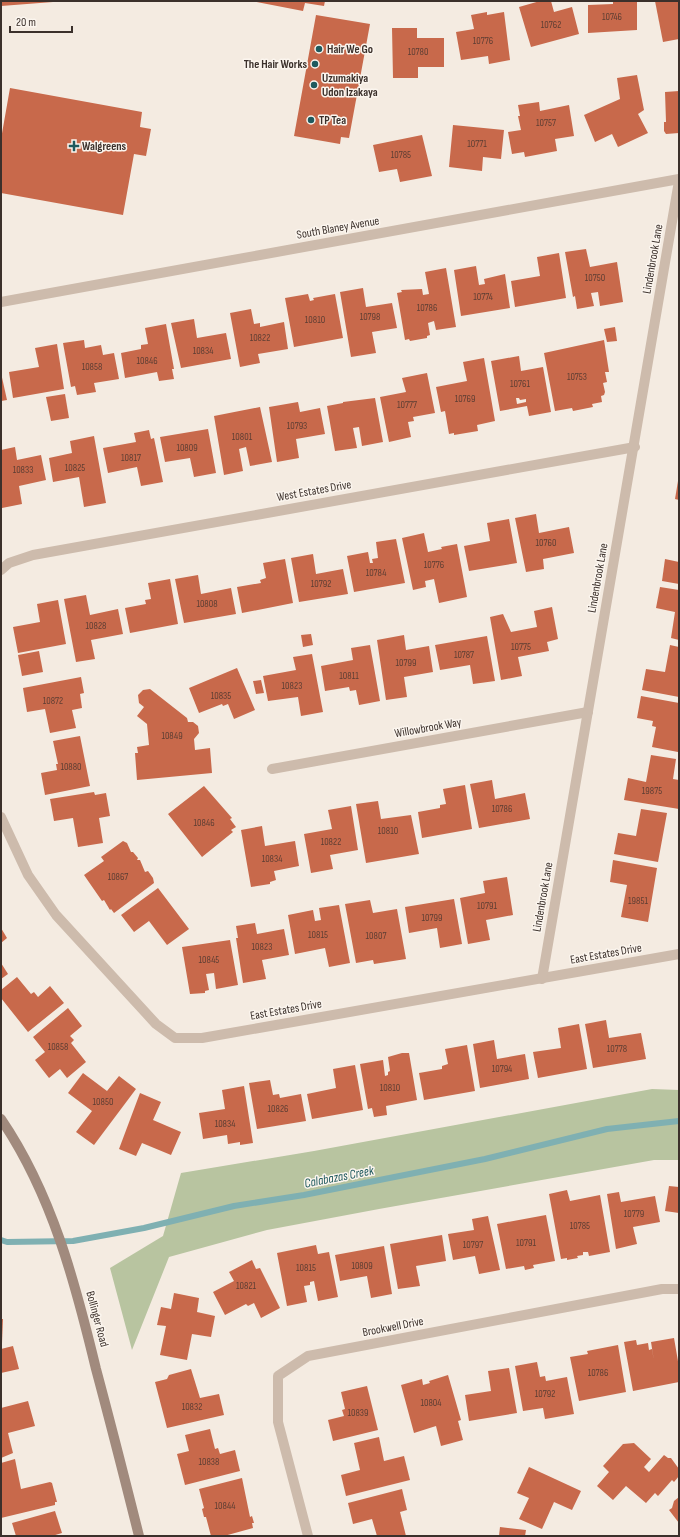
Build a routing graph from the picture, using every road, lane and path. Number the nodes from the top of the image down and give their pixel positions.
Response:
1 (679, 180) edge
2 (1, 302) edge
3 (635, 447) junction
4 (1, 570) edge
5 (588, 712) junction
6 (272, 769) dead end
7 (1, 819) edge
8 (679, 954) edge
9 (542, 978) junction
10 (1, 1119) edge
11 (679, 1289) edge
12 (139, 1536) edge
13 (308, 1536) edge

1 - 2 street, South Blaney Avenue
1 - 3 street, Lindenbrook Lane
3 - 4 street, West Estates Drive
3 - 5 street, Lindenbrook Lane
5 - 6 street, Willowbrook Way
5 - 9 street, Lindenbrook Lane
7 - 9 street, East Estates Drive
8 - 9 street, East Estates Drive
10 - 12 main road, Bollinger Road
11 - 13 street, Brookwell Drive

